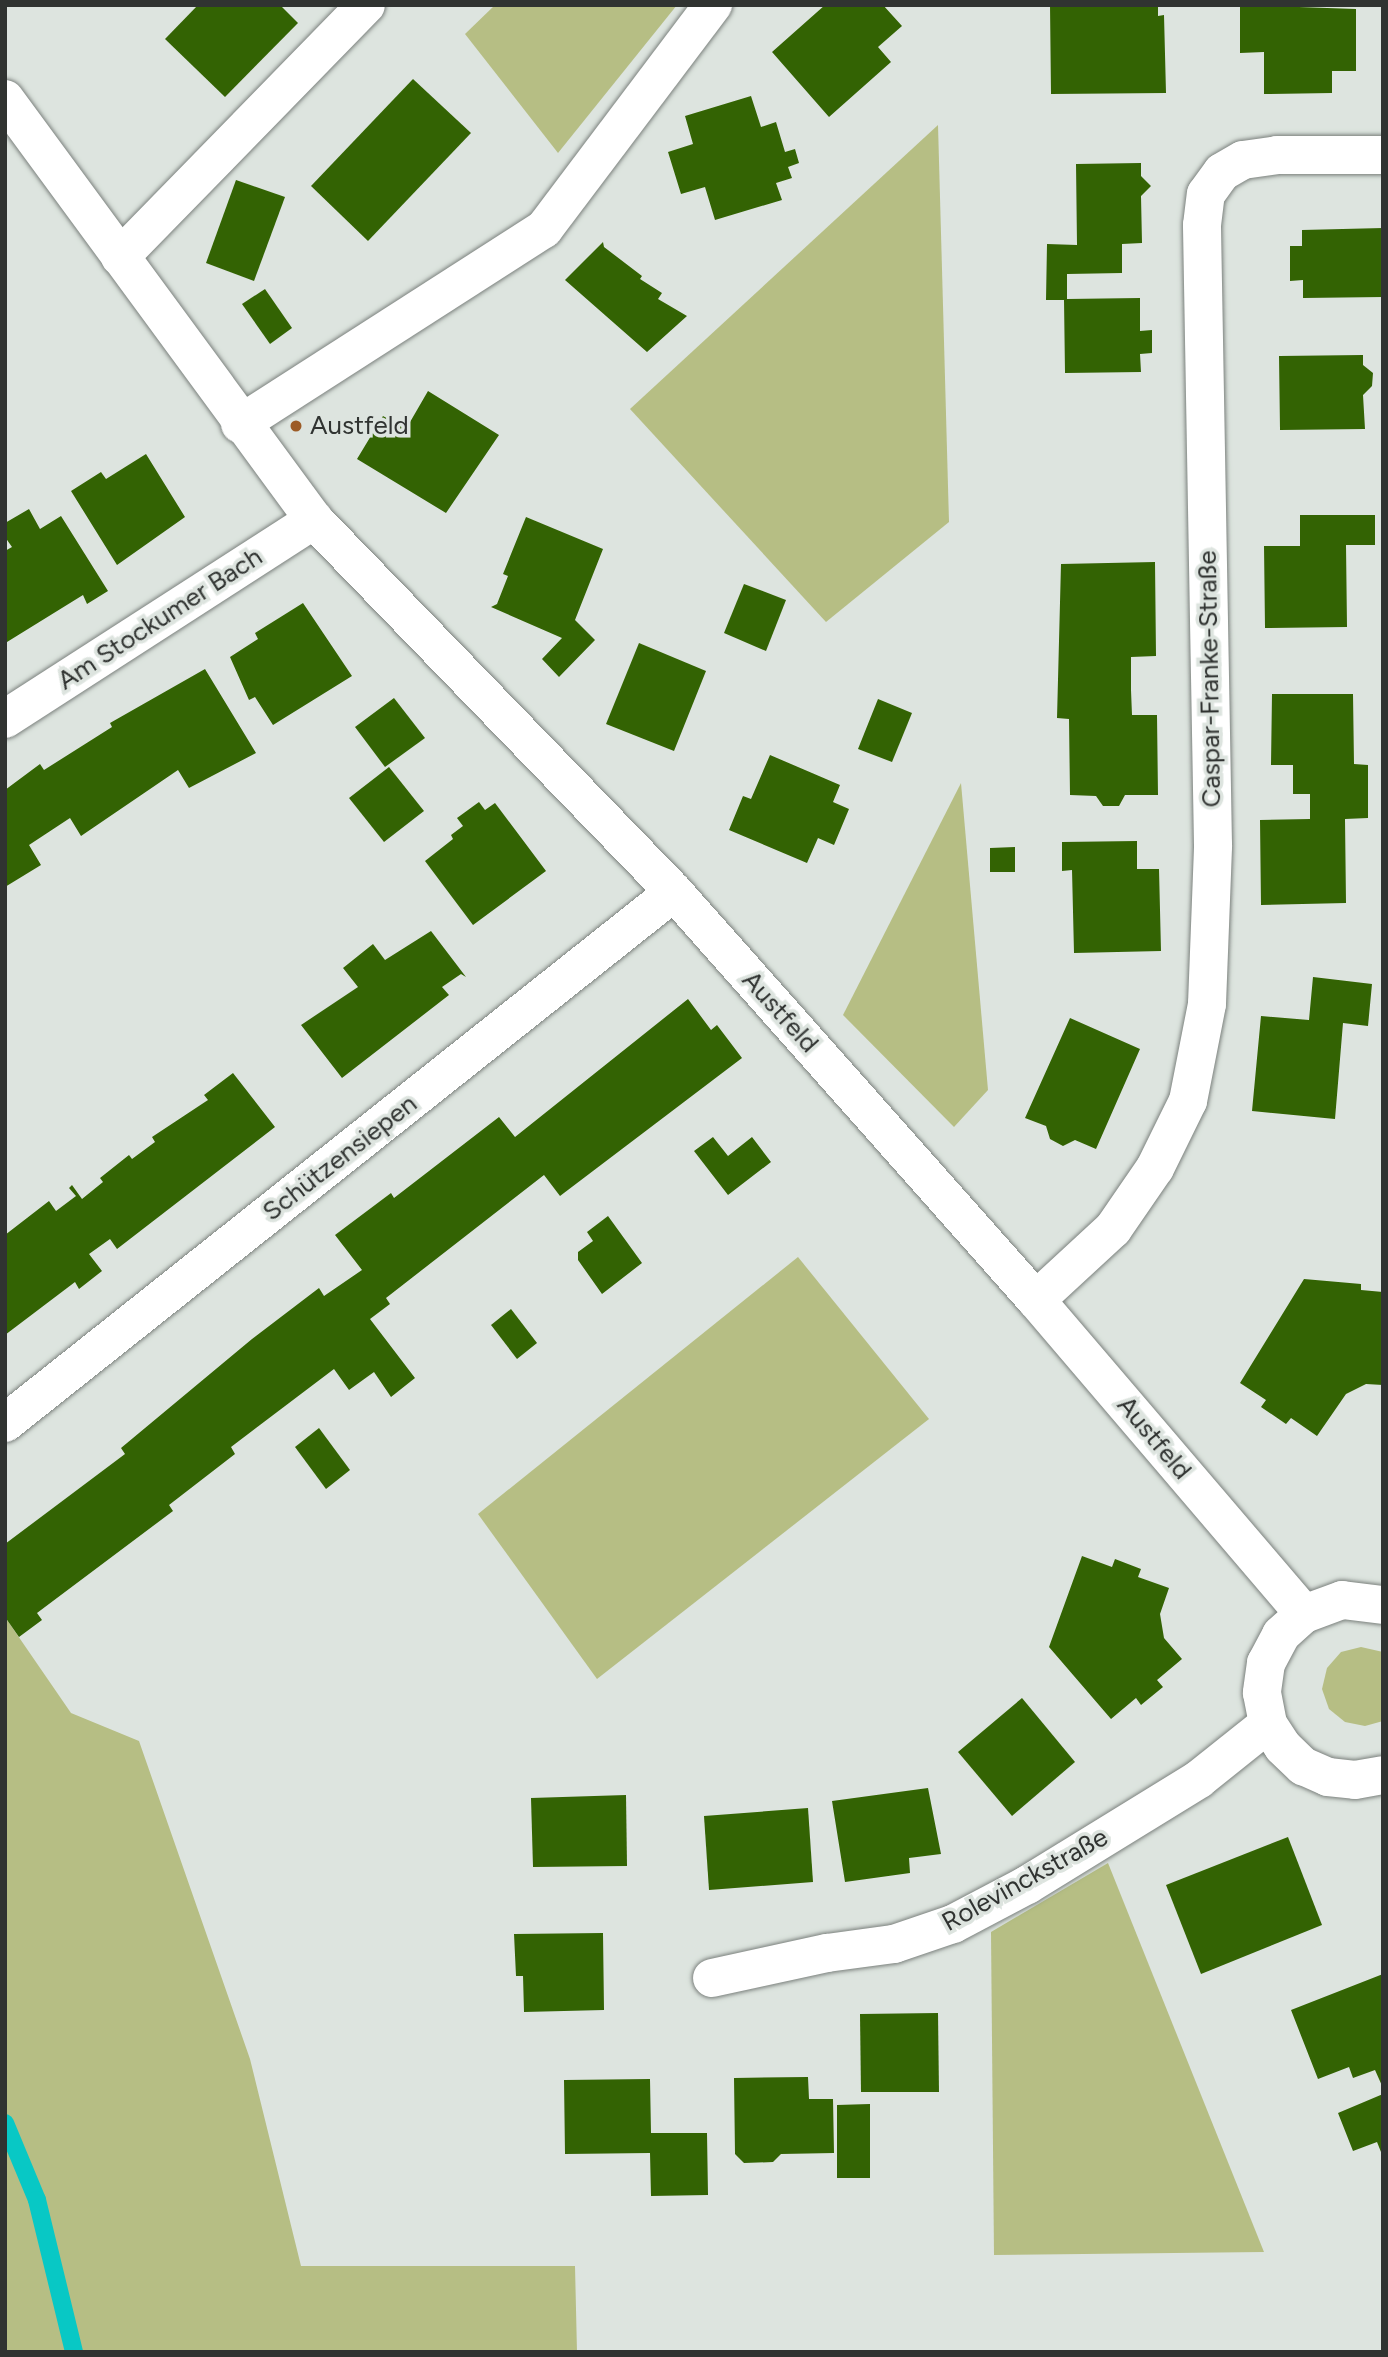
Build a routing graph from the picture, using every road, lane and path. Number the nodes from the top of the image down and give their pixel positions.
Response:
1 (366, 5) edge
2 (713, 5) edge
3 (5, 99) edge
4 (1383, 155) edge
5 (120, 257) junction
6 (240, 424) junction
7 (314, 520) junction
8 (5, 719) edge
9 (674, 892) junction
10 (1036, 1300) junction
11 (5, 1423) edge
12 (1383, 1605) edge
13 (1304, 1614) junction
14 (1268, 1724) junction
15 (1382, 1776) edge
16 (712, 1978) dead end

1 - 5 street
2 - 6 street
3 - 5 street, Austfeld
4 - 10 street, Caspar-Franke-Straße
5 - 6 street, Austfeld
6 - 7 street, Austfeld
7 - 8 street, Am Stockumer Bach
7 - 9 street, Austfeld
9 - 10 street, Austfeld
9 - 11 street, Schützensiepen
10 - 13 street, Austfeld
12 - 13 street
13 - 14 street
14 - 15 street
14 - 16 street, Rolevinckstraße

